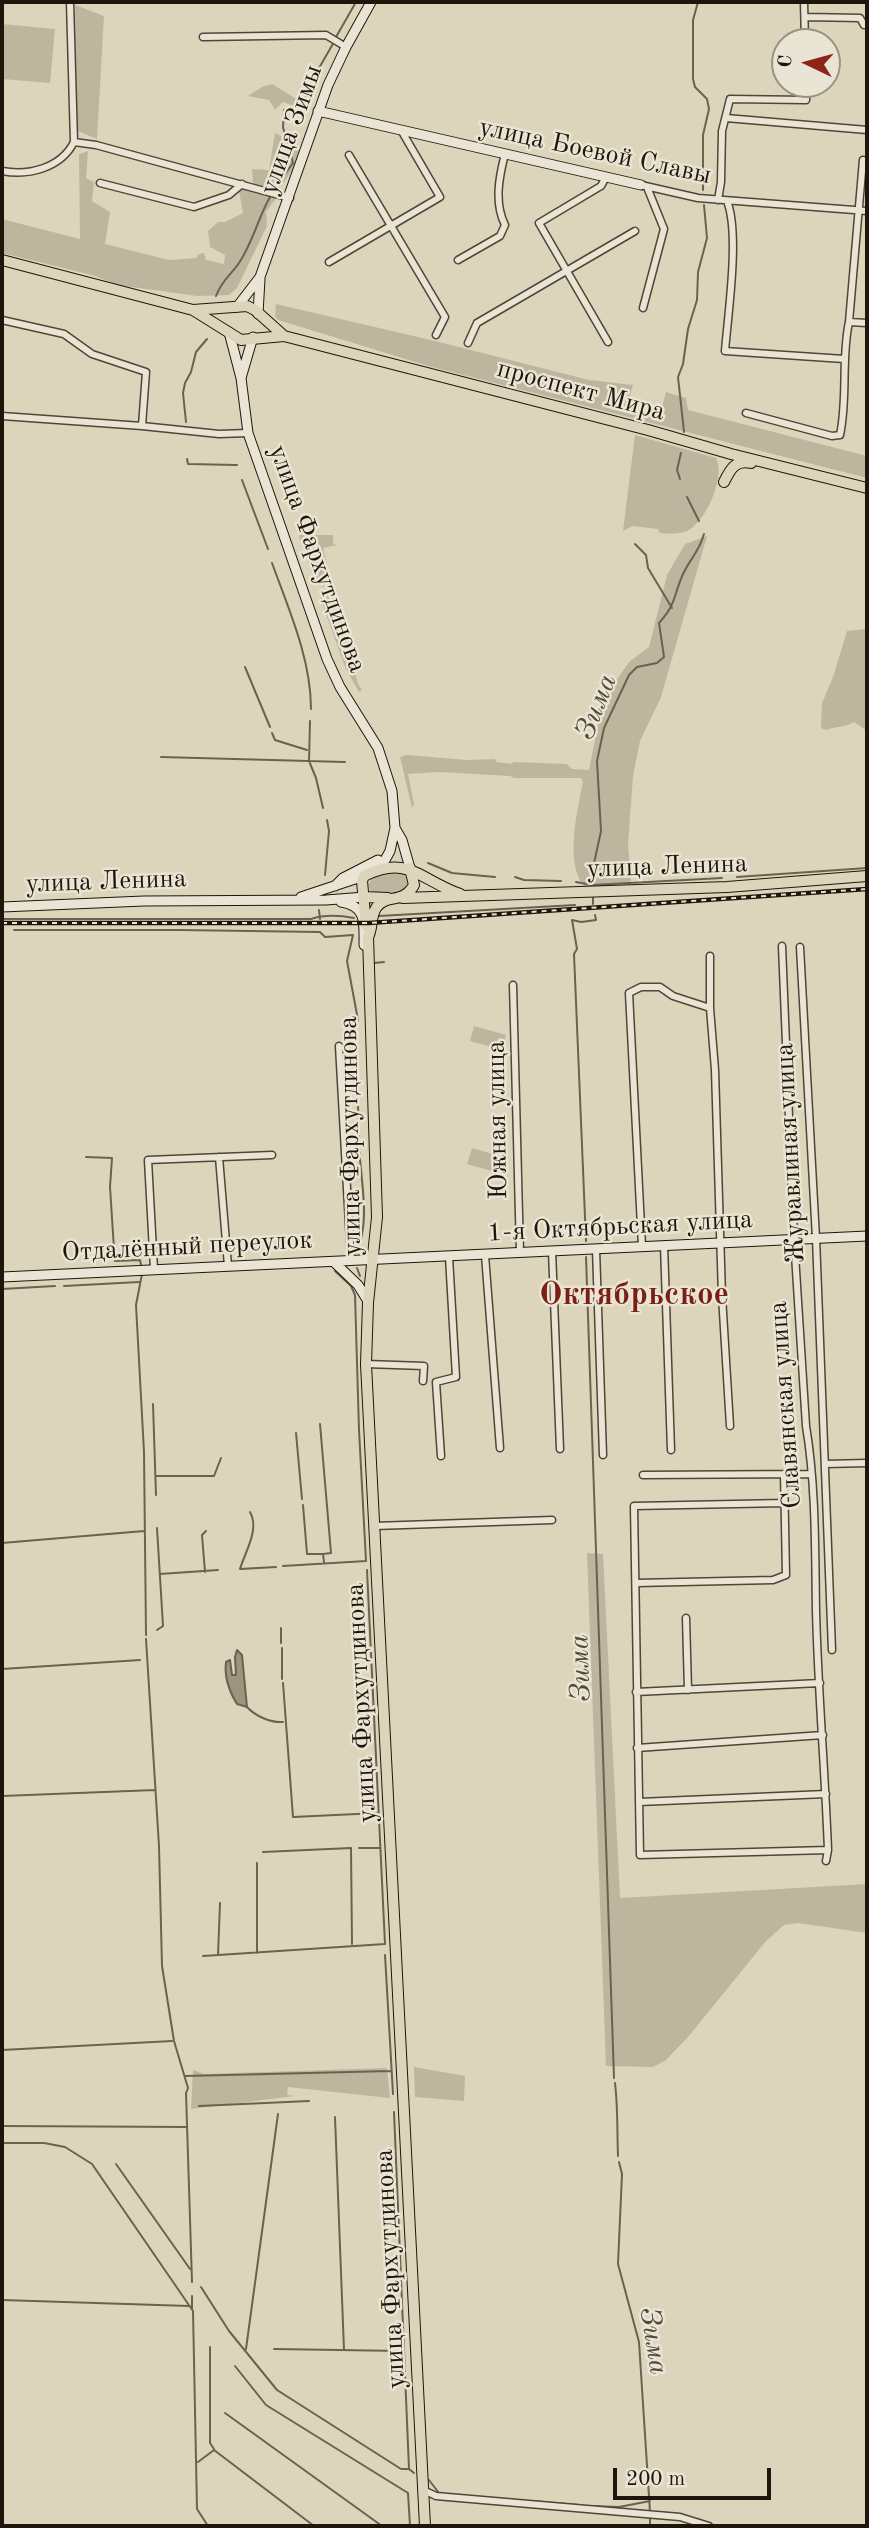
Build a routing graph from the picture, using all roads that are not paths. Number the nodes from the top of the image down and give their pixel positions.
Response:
1 (70, 2) edge
2 (371, 2) edge
3 (804, 2) edge
4 (805, 17) junction
5 (867, 24) edge
6 (805, 28) edge
7 (203, 37) dead end
8 (346, 47) junction
9 (806, 98) edge
10 (318, 111) junction
11 (726, 118) junction
12 (401, 130) junction
13 (867, 130) edge
14 (74, 142) junction
15 (505, 154) junction
16 (349, 155) dead end
17 (863, 160) dead end
18 (2, 171) edge
19 (606, 177) junction
20 (100, 183) dead end
21 (242, 184) junction
22 (644, 186) junction
23 (290, 198) junction
24 (718, 200) junction
25 (727, 201) junction
26 (863, 211) edge
27 (390, 225) junction
28 (635, 231) dead end
29 (2, 260) edge
30 (458, 260) dead end
31 (329, 262) dead end
32 (568, 270) junction
33 (260, 277) junction
34 (237, 307) junction
35 (643, 308) dead end
36 (193, 310) junction
37 (258, 314) junction
38 (2, 320) edge
39 (849, 322) junction
40 (867, 323) edge
41 (229, 332) junction
42 (436, 335) dead end
43 (284, 336) junction
44 (253, 337) junction
45 (608, 342) dead end
46 (468, 343) dead end
47 (844, 359) junction
48 (241, 378) junction
49 (746, 413) dead end
50 (2, 416) edge
51 (142, 426) junction
52 (248, 433) junction
53 (693, 443) junction
54 (731, 454) junction
55 (780, 466) junction
56 (724, 482) junction
57 (867, 488) edge
58 (395, 828) junction
59 (410, 868) junction
60 (368, 874) junction
61 (867, 876) edge
62 (335, 886) junction
63 (365, 897) junction
64 (469, 897) junction
65 (401, 898) junction
66 (296, 899) junction
67 (326, 900) junction
68 (2, 907) edge
69 (368, 937) junction
70 (782, 946) dead end
71 (800, 947) dead end
72 (710, 956) dead end
73 (513, 985) dead end
74 (370, 1001) junction
75 (710, 1008) junction
76 (339, 1046) dead end
77 (272, 1155) dead end
78 (219, 1157) junction
79 (867, 1236) edge
80 (816, 1238) junction
81 (794, 1240) junction
82 (722, 1242) junction
83 (664, 1245) junction
84 (642, 1246) junction
85 (596, 1249) junction
86 (520, 1253) junction
87 (485, 1255) junction
88 (552, 1256) junction
89 (449, 1257) junction
90 (375, 1259) junction
91 (351, 1260) junction
92 (332, 1261) junction
93 (228, 1266) junction
94 (153, 1269) junction
95 (2, 1277) edge
96 (369, 1303) junction
97 (366, 1364) junction
98 (423, 1381) dead end
99 (730, 1426) dead end
100 (500, 1448) dead end
101 (560, 1449) dead end
102 (671, 1450) dead end
103 (603, 1455) dead end
104 (441, 1456) dead end
105 (867, 1463) edge
106 (825, 1464) junction
107 (784, 1474) junction
108 (811, 1474) junction
109 (643, 1475) dead end
110 (785, 1503) junction
111 (552, 1520) dead end
112 (374, 1526) junction
113 (636, 1583) junction
114 (686, 1618) dead end
115 (832, 1650) dead end
116 (820, 1683) junction
117 (688, 1690) junction
118 (636, 1692) junction
119 (823, 1735) junction
120 (637, 1748) junction
121 (826, 1794) junction
122 (639, 1802) junction
123 (828, 1850) junction
124 (826, 1861) dead end
125 (423, 2490) junction
126 (425, 2526) edge
127 (709, 2526) edge

1 - 14 street
2 - 8 main road, улица Зимы
3 - 4 street
4 - 5 street
4 - 6 street
7 - 8 street
8 - 10 main road, улица Зимы
9 - 11 street
10 - 12 main road, улица Боевой Славы
10 - 23 main road, улица Зимы
11 - 13 street
11 - 24 street
12 - 15 main road, улица Боевой Славы
12 - 27 street
14 - 18 street
14 - 21 street
15 - 19 main road, улица Боевой Славы
15 - 30 street
16 - 27 street
17 - 26 street
19 - 22 main road, улица Боевой Славы
19 - 32 street
20 - 21 street
21 - 23 street
22 - 24 street, улица Боевой Славы
22 - 35 street
23 - 33 main road, улица Зимы
24 - 25 street, улица Боевой Славы
25 - 26 street, улица Боевой Славы
25 - 47 street
26 - 39 street
27 - 31 street
27 - 42 street
28 - 32 street
29 - 36 main road
32 - 45 street
32 - 46 street
33 - 34 main road
33 - 37 main road
34 - 36 main road
34 - 37 main road
34 - 41 main road
36 - 41 main road
37 - 43 main road, проспект Мира
37 - 44 main road
38 - 51 street
39 - 40 street
39 - 47 street
41 - 44 main road
41 - 48 main road
43 - 44 main road, проспект Мира
43 - 53 main road, проспект Мира
44 - 48 main road, улица Фархутдинова
47 - 49 street
48 - 52 main road, улица Фархутдинова
50 - 51 street
51 - 52 street
52 - 58 main road, улица Фархутдинова
53 - 54 main road, проспект Мира
53 - 56 main road
54 - 55 main road, проспект Мира
54 - 56 main road
55 - 56 main road
55 - 57 main road, проспект Мира
58 - 59 main road, улица Фархутдинова
58 - 60 main road, улица Фархутдинова
58 - 62 main road
59 - 60 main road
59 - 64 main road, улица Ленина
59 - 65 main road
60 - 62 main road, улица Ленина
60 - 63 main road
61 - 64 main road, улица Ленина
62 - 66 main road, улица Ленина
63 - 65 main road, улица Ленина
63 - 67 main road, улица Ленина
63 - 69 main road
64 - 65 main road, улица Ленина
65 - 69 main road, улица Фархутдинова
66 - 67 main road, улица Ленина
66 - 68 main road, улица Ленина
67 - 74 main road
69 - 74 main road, улица Фархутдинова
70 - 81 street, Славянская улица
71 - 80 street, Журавлиная улица
72 - 75 street
73 - 86 street, Южная улица
74 - 90 main road, улица Фархутдинова
75 - 82 street
75 - 84 street
76 - 91 street
77 - 78 street
78 - 93 street
78 - 94 street
79 - 80 main road, 1-я Октябрьская улица
80 - 81 main road, 1-я Октябрьская улица
80 - 106 street, Журавлиная улица
81 - 82 main road, 1-я Октябрьская улица
81 - 108 street, Славянская улица
82 - 83 main road, 1-я Октябрьская улица
82 - 99 street
83 - 84 main road, 1-я Октябрьская улица
83 - 102 street
84 - 85 main road, 1-я Октябрьская улица
85 - 88 main road, 1-я Октябрьская улица
85 - 103 street
86 - 87 main road, 1-я Октябрьская улица
86 - 88 main road, 1-я Октябрьская улица
87 - 89 main road, 1-я Октябрьская улица
87 - 100 street
88 - 101 street
89 - 90 main road, 1-я Октябрьская улица
89 - 104 street
90 - 91 main road, Отдалённый переулок
90 - 96 main road, улица Фархутдинова
91 - 92 main road, Отдалённый переулок
92 - 93 main road, Отдалённый переулок
92 - 96 main road
93 - 94 main road, Отдалённый переулок
94 - 95 main road, Отдалённый переулок
96 - 97 main road, улица Фархутдинова
97 - 98 street
97 - 112 main road, улица Фархутдинова
105 - 106 street
106 - 115 street, Журавлиная улица
107 - 108 street
107 - 109 street
107 - 110 street
108 - 116 street, Славянская улица
110 - 113 street
110 - 113 street
111 - 112 street
112 - 125 main road, улица Фархутдинова
113 - 118 street
114 - 117 street
116 - 117 street
116 - 119 street, Славянская улица
117 - 118 street
118 - 120 street
119 - 120 street
119 - 121 street, Славянская улица
120 - 122 street
121 - 122 street
121 - 123 street, Славянская улица
122 - 123 street
123 - 124 street, Славянская улица
125 - 126 main road, улица Фархутдинова
125 - 127 street

